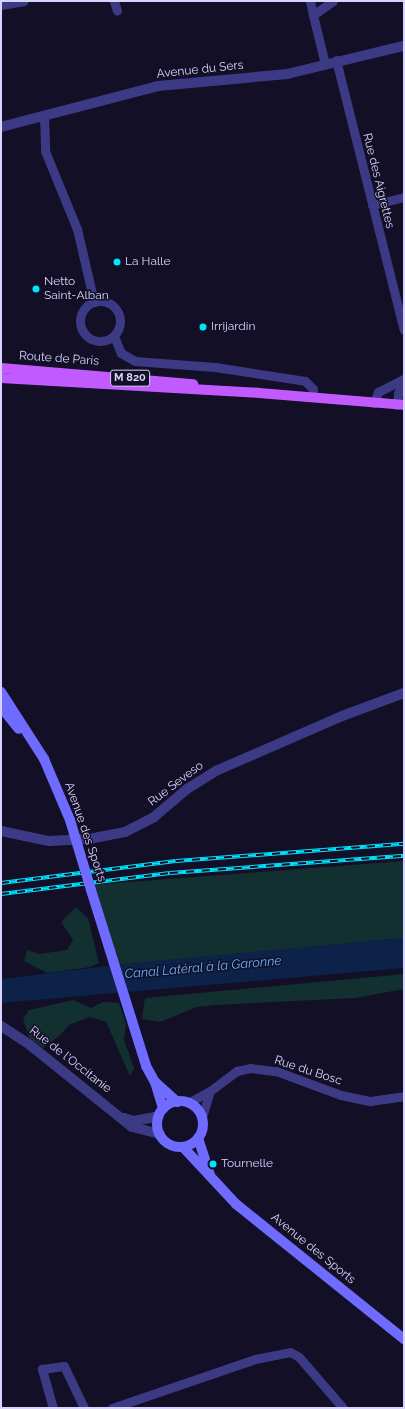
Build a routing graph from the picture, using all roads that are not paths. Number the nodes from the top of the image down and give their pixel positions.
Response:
1 (24, 1) edge
2 (114, 1) edge
3 (310, 1) edge
4 (333, 1) edge
5 (1, 5) edge
6 (117, 11) dead end
7 (313, 15) junction
8 (404, 46) edge
9 (336, 60) junction
10 (325, 64) junction
11 (44, 116) junction
12 (1, 127) edge
13 (404, 198) edge
14 (372, 205) junction
15 (94, 302) junction
16 (404, 330) edge
17 (114, 336) junction
18 (1, 368) edge
19 (1, 378) edge
20 (404, 380) edge
21 (258, 393) junction
22 (312, 397) junction
23 (374, 403) junction
24 (400, 405) edge
25 (1, 692) edge
26 (404, 693) edge
27 (1, 707) edge
28 (44, 759) junction
29 (1, 831) edge
30 (1, 1026) edge
31 (155, 1082) junction
32 (210, 1092) junction
33 (404, 1096) edge
34 (183, 1102) junction
35 (161, 1112) junction
36 (122, 1116) junction
37 (202, 1117) junction
38 (160, 1134) junction
39 (198, 1138) junction
40 (183, 1147) junction
41 (210, 1174) junction
42 (404, 1339) edge
43 (53, 1408) edge
44 (84, 1408) edge
45 (112, 1408) edge
46 (343, 1408) edge

1 - 5 street
2 - 6 street
3 - 7 street
4 - 7 street
7 - 10 street
8 - 9 street, Avenue du Sers
9 - 10 street, Avenue du Sers
9 - 14 street, Rue des Aigrettes
10 - 11 street, Avenue du Sers
11 - 12 street, Avenue du Sers
11 - 15 street
13 - 14 street
14 - 16 street, Rue des Aigrettes
15 - 17 street
15 - 17 street
17 - 22 street
18 - 21 main road, Route de Paris / M 820
19 - 21 main road, Route de Paris / M 820
20 - 23 street
20 - 24 street
21 - 22 main road, Route de Paris / M 820
22 - 23 main road, Route de Paris / M 820
23 - 24 main road, Route de Paris / M 820
25 - 28 main road, Avenue des Sports
26 - 29 street, Rue Seveso
27 - 28 main road
28 - 31 main road, Avenue des Sports, bridge
30 - 36 street, Rue de l'Occitanie
31 - 34 main road
31 - 35 main road
32 - 33 street, Rue du Bosc
32 - 34 street, Rue du Bosc
32 - 37 street
34 - 35 main road
34 - 37 main road
35 - 36 street
35 - 38 main road
36 - 38 street, Rue de l'Occitanie
37 - 39 main road
38 - 40 main road
39 - 40 main road
39 - 41 main road, Avenue des Sports
40 - 41 main road, Avenue des Sports
41 - 42 main road, Avenue des Sports
43 - 44 street
45 - 46 street

